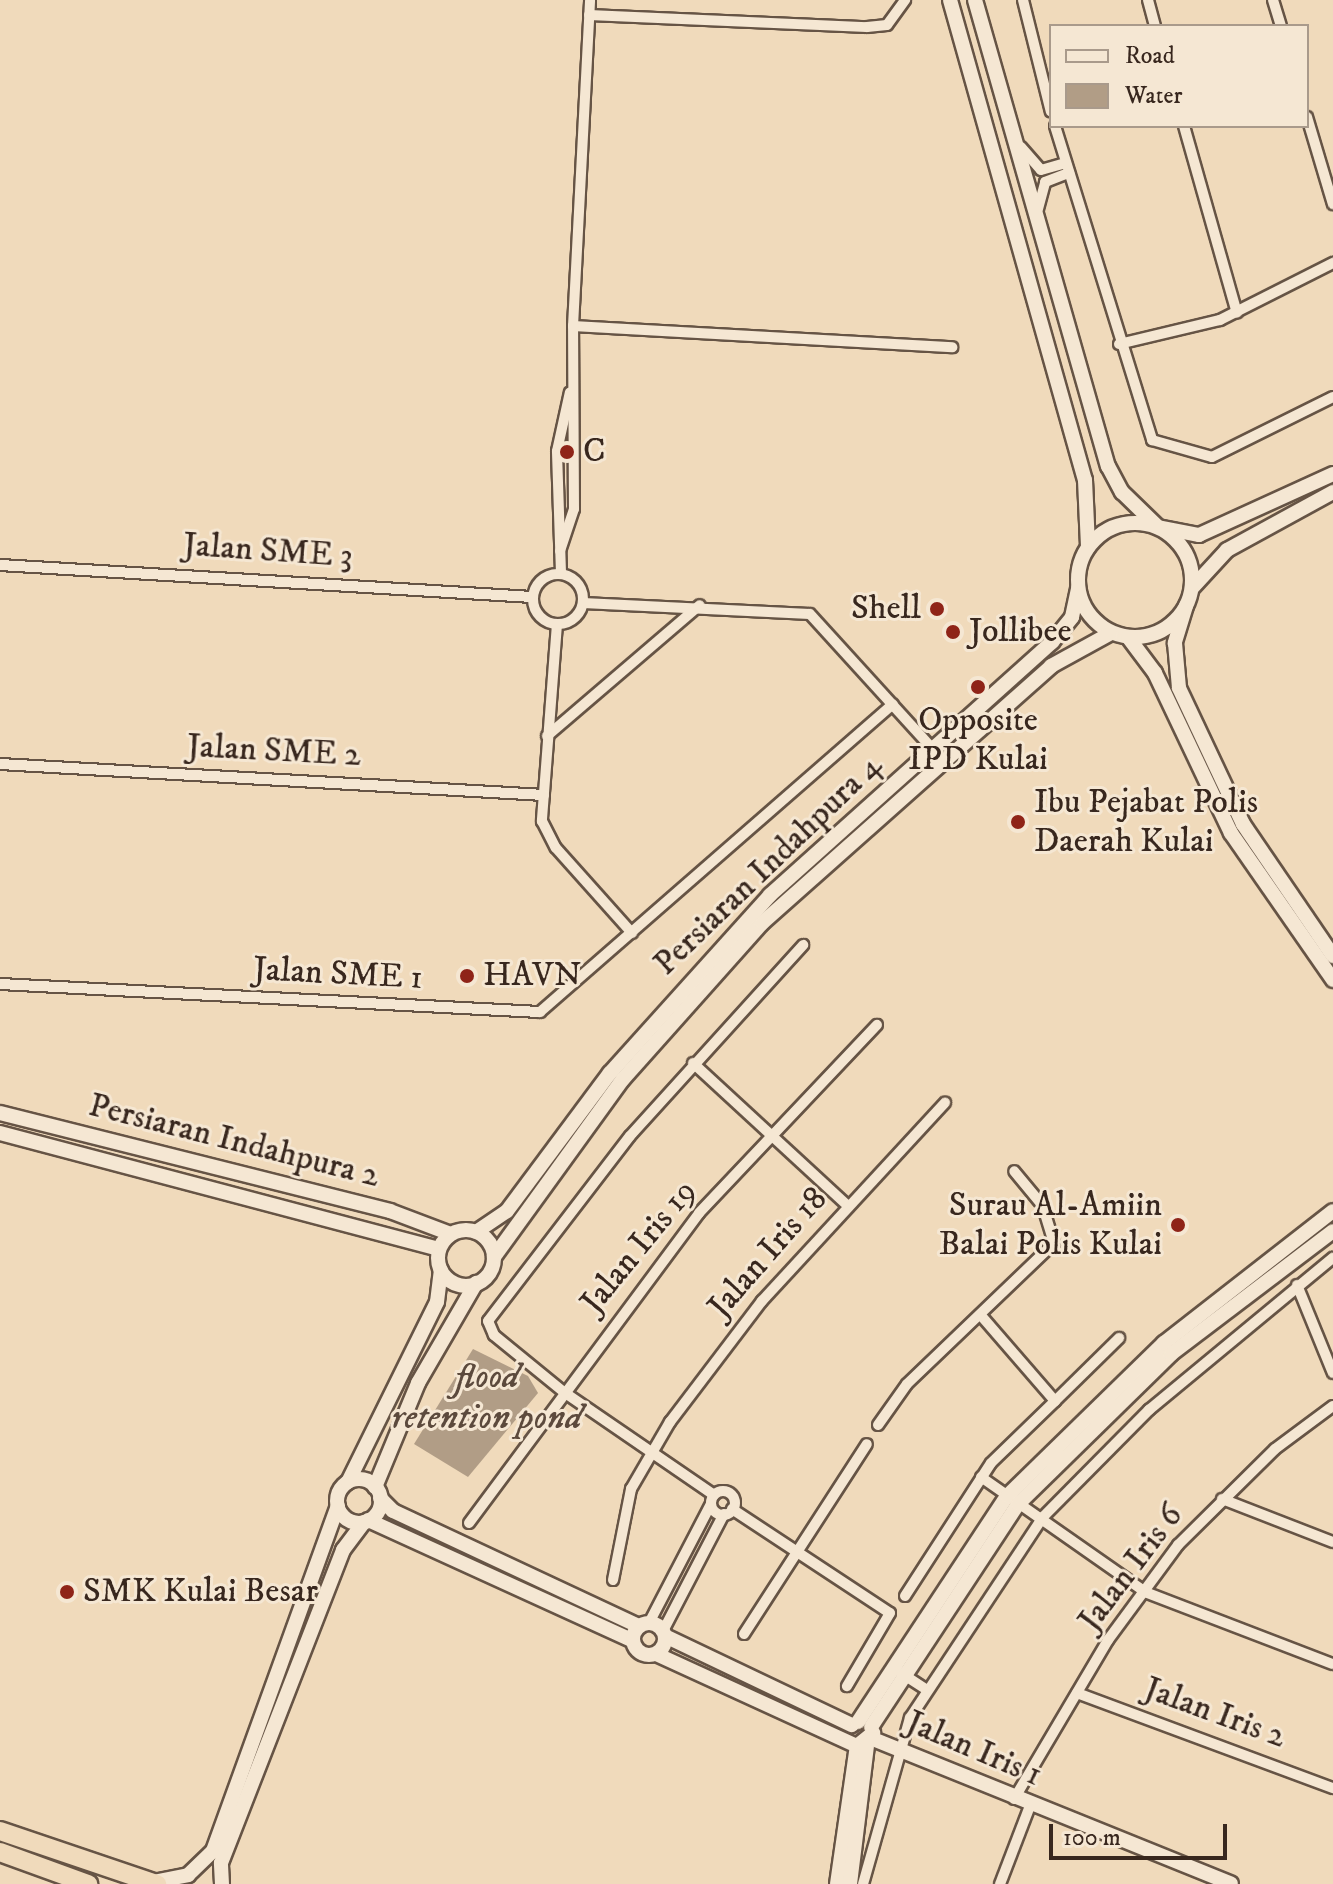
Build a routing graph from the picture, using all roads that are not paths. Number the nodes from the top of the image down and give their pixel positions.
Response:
1 (590, 0) edge
2 (905, 0) edge
3 (950, 0) edge
4 (975, 0) edge
5 (1023, 0) edge
6 (1148, 0) edge
7 (1273, 0) edge
8 (589, 15) junction
9 (1154, 24) edge
10 (1280, 24) edge
11 (1049, 104) edge
12 (1309, 124) edge
13 (1010, 128) junction
14 (1056, 128) edge
15 (1185, 128) edge
16 (1068, 168) junction
17 (1333, 204) edge
18 (1038, 223) junction
19 (1333, 263) edge
20 (1237, 313) junction
21 (573, 326) junction
22 (1119, 344) junction
23 (952, 347) dead end
24 (571, 390) junction
25 (1333, 397) edge
26 (1333, 474) edge
27 (1333, 492) edge
28 (1158, 527) junction
29 (1088, 547) junction
30 (560, 551) junction
31 (0, 565) edge
32 (561, 573) junction
33 (1078, 588) junction
34 (1191, 591) junction
35 (532, 597) junction
36 (583, 603) junction
37 (700, 605) junction
38 (1186, 606) junction
39 (557, 624) junction
40 (1111, 633) junction
41 (1128, 637) junction
42 (893, 704) junction
43 (547, 736) junction
44 (933, 749) junction
45 (0, 764) edge
46 (544, 795) junction
47 (632, 933) junction
48 (803, 945) dead end
49 (1333, 956) edge
50 (1333, 980) edge
51 (0, 984) edge
52 (877, 1025) dead end
53 (693, 1063) junction
54 (945, 1103) dead end
55 (0, 1113) edge
56 (0, 1133) edge
57 (770, 1133) junction
58 (1014, 1171) dead end
59 (846, 1204) junction
60 (1333, 1211) edge
61 (1333, 1231) edge
62 (476, 1232) junction
63 (451, 1234) junction
64 (439, 1249) junction
65 (494, 1257) junction
66 (1333, 1258) edge
67 (441, 1270) junction
68 (476, 1283) junction
69 (1297, 1285) junction
70 (983, 1318) junction
71 (1119, 1338) dead end
72 (1333, 1373) edge
73 (565, 1393) junction
74 (1055, 1401) junction
75 (1333, 1406) edge
76 (878, 1425) dead end
77 (867, 1444) dead end
78 (650, 1453) junction
79 (981, 1477) junction
80 (348, 1482) junction
81 (378, 1492) junction
82 (712, 1499) junction
83 (1222, 1499) junction
84 (1013, 1500) junction
85 (338, 1506) junction
86 (728, 1512) junction
87 (1043, 1517) junction
88 (366, 1521) junction
89 (469, 1523) dead end
90 (1333, 1542) edge
91 (798, 1552) junction
92 (613, 1580) dead end
93 (1145, 1592) junction
94 (905, 1596) dead end
95 (641, 1630) junction
96 (664, 1634) junction
97 (744, 1634) dead end
98 (656, 1654) junction
99 (1333, 1664) edge
100 (899, 1672) junction
101 (847, 1686) dead end
102 (926, 1689) junction
103 (1077, 1693) junction
104 (861, 1735) junction
105 (906, 1752) junction
106 (1333, 1788) edge
107 (1014, 1799) junction
108 (1030, 1806) junction
109 (0, 1831) edge
110 (0, 1852) edge
111 (155, 1883) edge
112 (88, 1884) edge
113 (222, 1884) edge
114 (837, 1884) edge
115 (850, 1884) edge
116 (863, 1884) edge
117 (1000, 1884) edge
118 (1231, 1884) edge

1 - 8 street
2 - 8 street
3 - 29 street
4 - 13 street
5 - 11 street
6 - 9 street
7 - 10 street
8 - 21 street
12 - 17 street
13 - 16 street
13 - 18 street
14 - 16 street
15 - 20 street
16 - 18 street
16 - 22 street
18 - 28 street
19 - 20 street
20 - 22 street
21 - 23 street
21 - 24 street
22 - 25 street
24 - 30 street
24 - 30 street
26 - 28 street
27 - 34 street
28 - 29 street
28 - 34 street
29 - 33 street
30 - 32 street
31 - 35 street, Jalan SME 3
32 - 35 street
32 - 36 street
33 - 40 street
33 - 44 street, Persiaran Indahpura 4
34 - 38 street
35 - 39 street
36 - 37 street
36 - 39 street
37 - 42 street
37 - 43 street
38 - 41 street
38 - 49 street
39 - 43 street
40 - 41 street
40 - 65 street, Persiaran Indahpura 4
41 - 50 street
42 - 44 street
42 - 47 street, Jalan SME 1
43 - 46 street
44 - 62 street, Persiaran Indahpura 4
45 - 46 street, Jalan SME 2
46 - 47 street
47 - 51 street, Jalan SME 1
48 - 53 street
52 - 57 street, Jalan Iris 19
53 - 57 street
53 - 73 street
54 - 59 street, Jalan Iris 18
55 - 63 street, Persiaran Indahpura 2
56 - 64 street, Persiaran Indahpura 2
57 - 59 street
57 - 73 street, Jalan Iris 19
58 - 70 street
59 - 78 street, Jalan Iris 18
60 - 84 street
61 - 84 street
62 - 63 street
62 - 65 street
63 - 64 street
64 - 67 street
65 - 68 street
66 - 69 street
67 - 68 street
67 - 80 street
68 - 81 street
69 - 72 street
69 - 87 street
70 - 74 street
70 - 76 street
71 - 74 street
73 - 78 street
73 - 89 street, Jalan Iris 19
74 - 79 street
75 - 83 street, Jalan Iris 6
77 - 91 street
78 - 82 street
78 - 92 street, Jalan Iris 18
79 - 84 street
79 - 94 street
80 - 81 street
80 - 85 street
81 - 88 street
81 - 95 street
82 - 86 street
82 - 86 street
82 - 95 street
83 - 90 street
83 - 93 street, Jalan Iris 6
84 - 87 street
84 - 100 street
85 - 88 street
85 - 111 street
86 - 91 street
86 - 96 street
87 - 93 street
87 - 102 street
88 - 95 street
88 - 113 street
91 - 97 street
91 - 101 street
93 - 99 street
93 - 103 street, Jalan Iris 6
95 - 96 street
95 - 98 street
96 - 98 street
96 - 104 street
98 - 104 street
100 - 102 street
100 - 104 street
102 - 105 street
103 - 106 street, Jalan Iris 2
103 - 107 street, Jalan Iris 6
104 - 105 street, Jalan Iris 1
104 - 114 street, Jalan Iris 1
104 - 115 street, Jalan Iris 1
105 - 107 street, Jalan Iris 1
105 - 116 street
107 - 108 street, Jalan Iris 1
108 - 117 street
108 - 118 street, Jalan Iris 1
109 - 111 highway
110 - 112 highway

